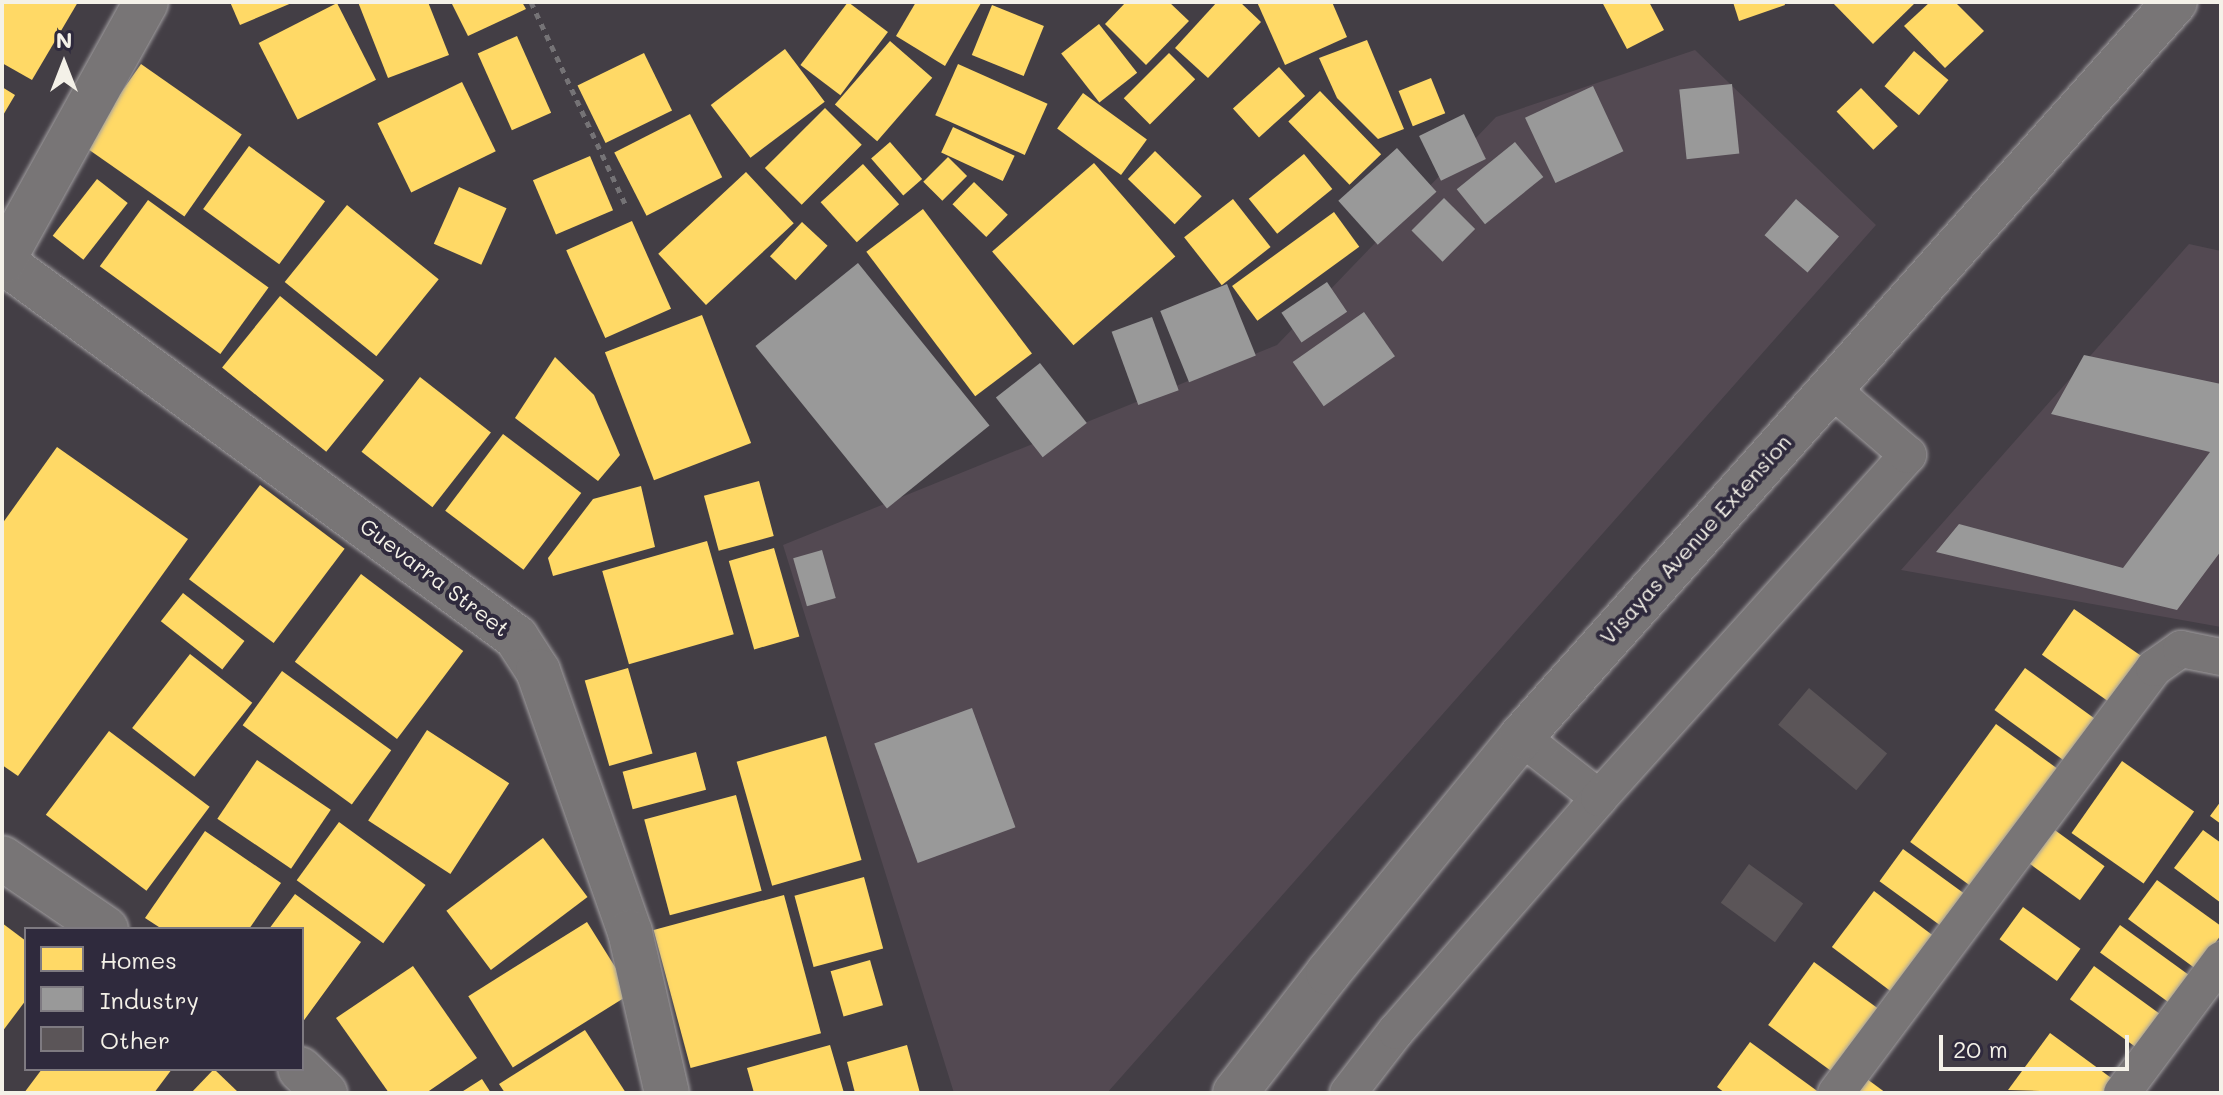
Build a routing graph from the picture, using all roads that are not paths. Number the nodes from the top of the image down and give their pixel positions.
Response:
1 (146, 2) edge
2 (2175, 2) edge
3 (2, 262) edge
4 (1830, 388) junction
5 (2221, 657) edge
6 (1521, 737) junction
7 (1599, 798) junction
8 (2, 858) edge
9 (103, 927) edge
10 (2221, 960) edge
11 (302, 1071) edge
12 (325, 1093) edge
13 (667, 1093) edge
14 (1235, 1093) edge
15 (1348, 1093) edge
16 (1836, 1093) edge
17 (2122, 1093) edge

1 - 3 street
2 - 4 street, Visayas Avenue Extension
3 - 13 street, Guevarra Street
4 - 6 street, Visayas Avenue Extension
4 - 7 lane
5 - 16 lane
6 - 7 lane
6 - 14 street, Visayas Avenue Extension
7 - 15 lane
8 - 9 street
10 - 17 lane
11 - 12 street

